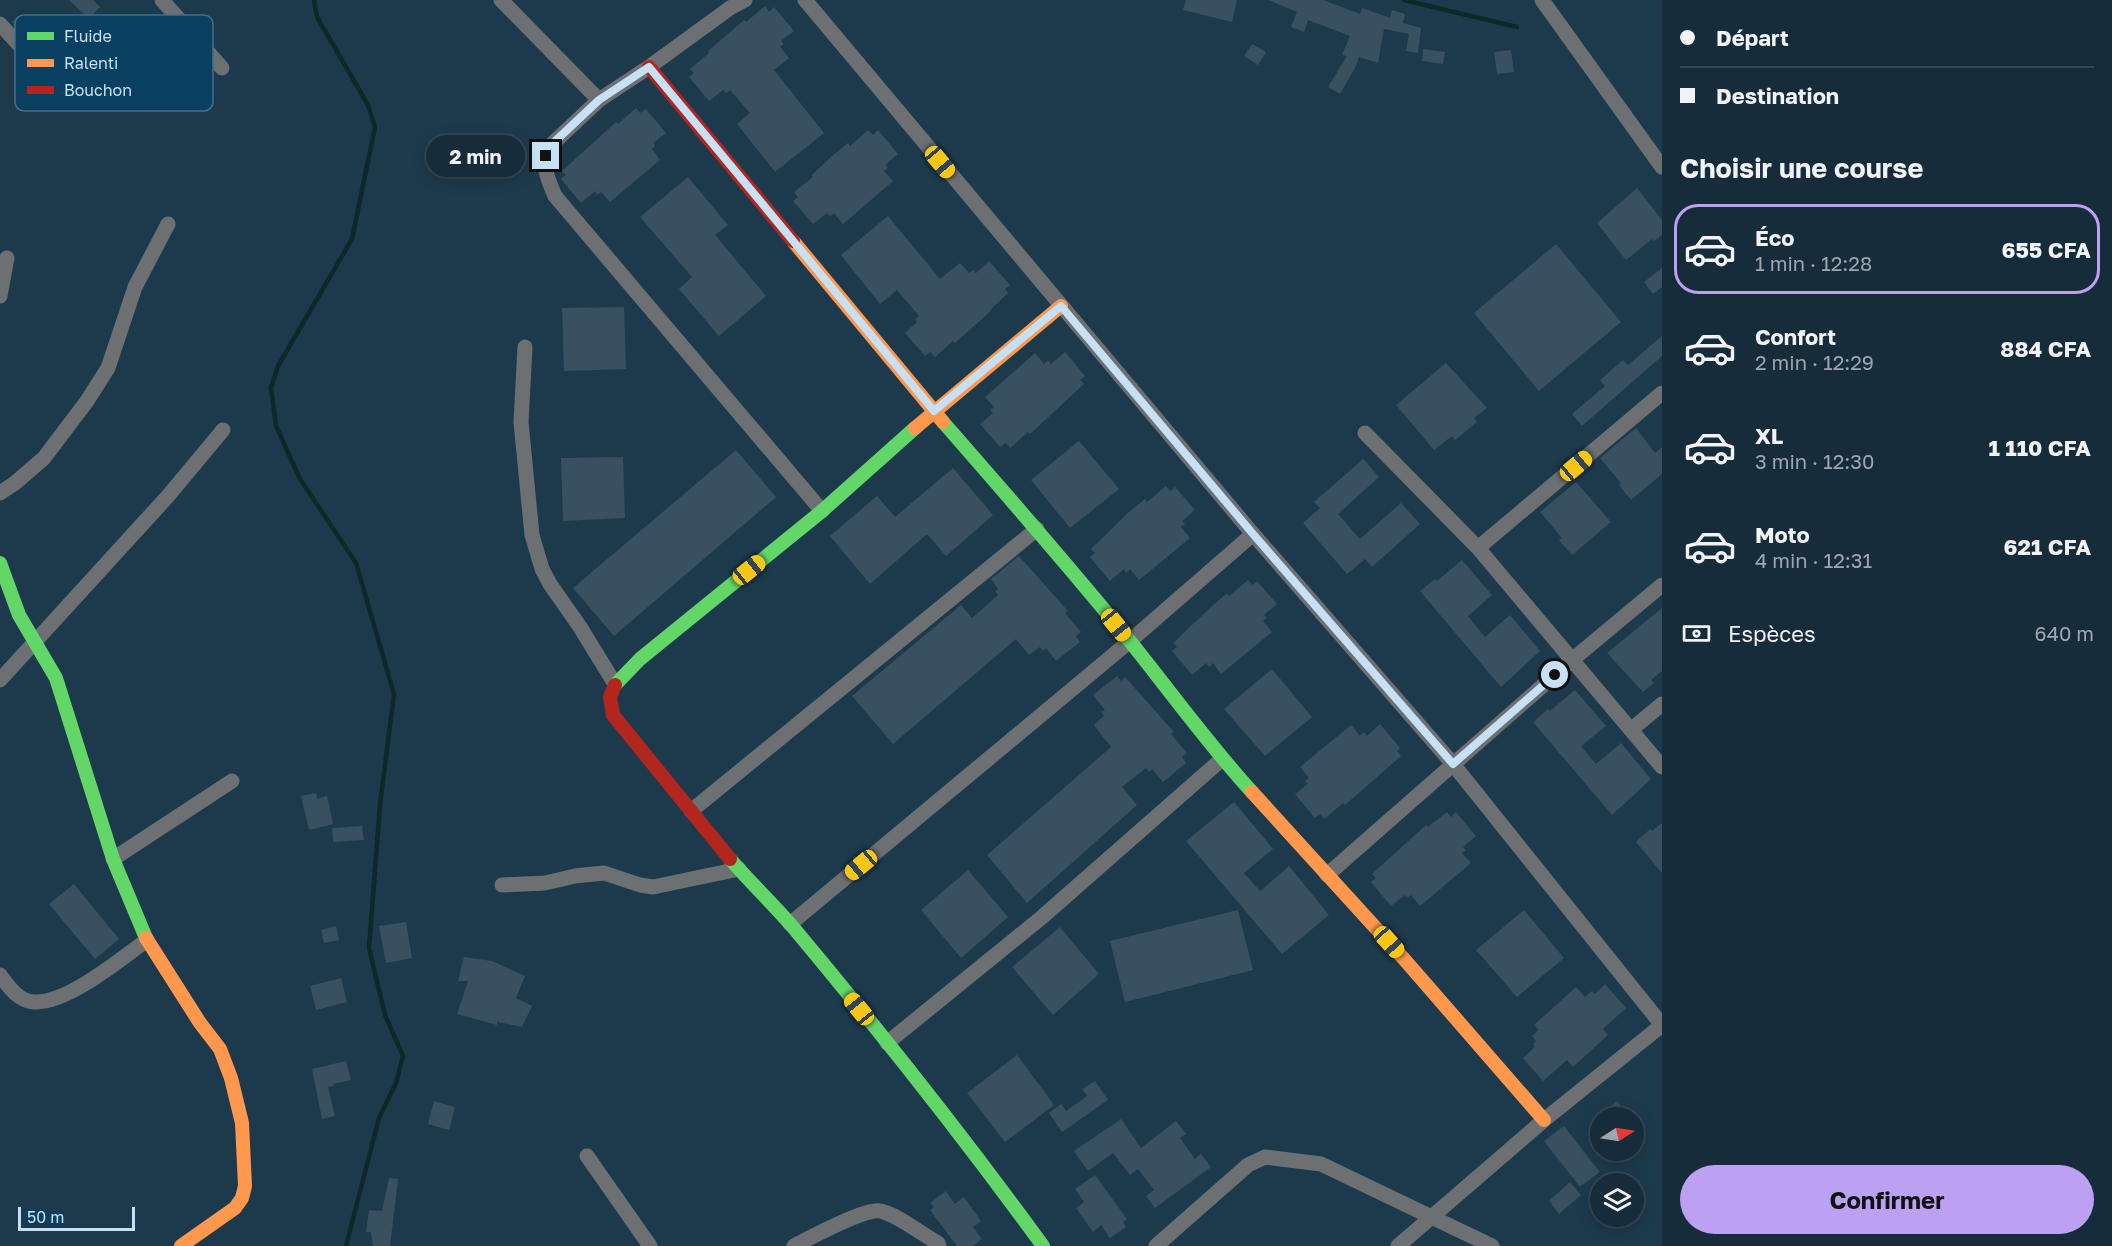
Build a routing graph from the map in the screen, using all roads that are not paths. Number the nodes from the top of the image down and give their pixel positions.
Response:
1 (162, 0) edge
2 (501, 0) edge
3 (745, 0) edge
4 (804, 0) edge
5 (1542, 0) edge
6 (175, 15) edge
7 (0, 24) edge
8 (15, 40) edge
9 (213, 58) edge
10 (649, 67) junction
11 (222, 68) dead end
12 (599, 100) junction
13 (1662, 167) edge
14 (168, 224) dead end
15 (7, 258) dead end
16 (0, 296) edge
17 (1061, 306) junction
18 (525, 347) dead end
19 (1662, 393) edge
20 (934, 411) junction
21 (223, 430) dead end
22 (1365, 433) dead end
23 (0, 492) edge
24 (822, 511) junction
25 (1037, 529) junction
26 (1253, 534) junction
27 (1478, 548) junction
28 (0, 563) edge
29 (1662, 585) edge
30 (1130, 641) junction
31 (36, 643) junction
32 (1572, 660) junction
33 (0, 680) edge
34 (615, 684) junction
35 (1662, 704) edge
36 (1632, 729) junction
37 (1222, 759) junction
38 (1453, 764) junction
39 (1662, 767) edge
40 (232, 781) dead end
41 (691, 811) junction
42 (113, 859) junction
43 (739, 869) junction
44 (1327, 875) junction
45 (502, 885) dead end
46 (790, 924) junction
47 (147, 940) junction
48 (0, 975) edge
49 (1662, 1025) edge
50 (887, 1043) junction
51 (1544, 1120) junction
52 (587, 1156) dead end
53 (1433, 1216) junction
54 (181, 1246) edge
55 (650, 1246) edge
56 (794, 1246) edge
57 (939, 1246) edge
58 (1043, 1246) edge
59 (1156, 1246) edge
60 (1398, 1246) edge
61 (1492, 1246) edge

1 - 6 street
2 - 12 street
3 - 10 street
4 - 17 street
5 - 13 street
7 - 8 street
9 - 11 street
10 - 12 street
10 - 20 street
12 - 24 street
14 - 23 street
15 - 16 street
17 - 20 street
17 - 26 street
18 - 34 street
19 - 27 street
20 - 24 street
20 - 25 street
21 - 31 street
22 - 27 street
24 - 34 street
25 - 30 street
25 - 41 street
26 - 30 street
26 - 38 street
27 - 32 street
28 - 31 street
29 - 32 street
30 - 37 street
30 - 46 street
31 - 33 street
31 - 42 street
32 - 36 street
32 - 38 street
34 - 41 street
35 - 36 street
36 - 39 street
37 - 44 street
37 - 50 street
38 - 44 street
38 - 49 street
40 - 42 street
41 - 43 street
42 - 47 street
43 - 45 street
43 - 46 street
44 - 51 street
46 - 50 street
47 - 48 street
47 - 54 street
49 - 51 street
50 - 58 street
51 - 53 street
52 - 55 street
53 - 59 street
53 - 60 street
53 - 61 street
56 - 57 street

